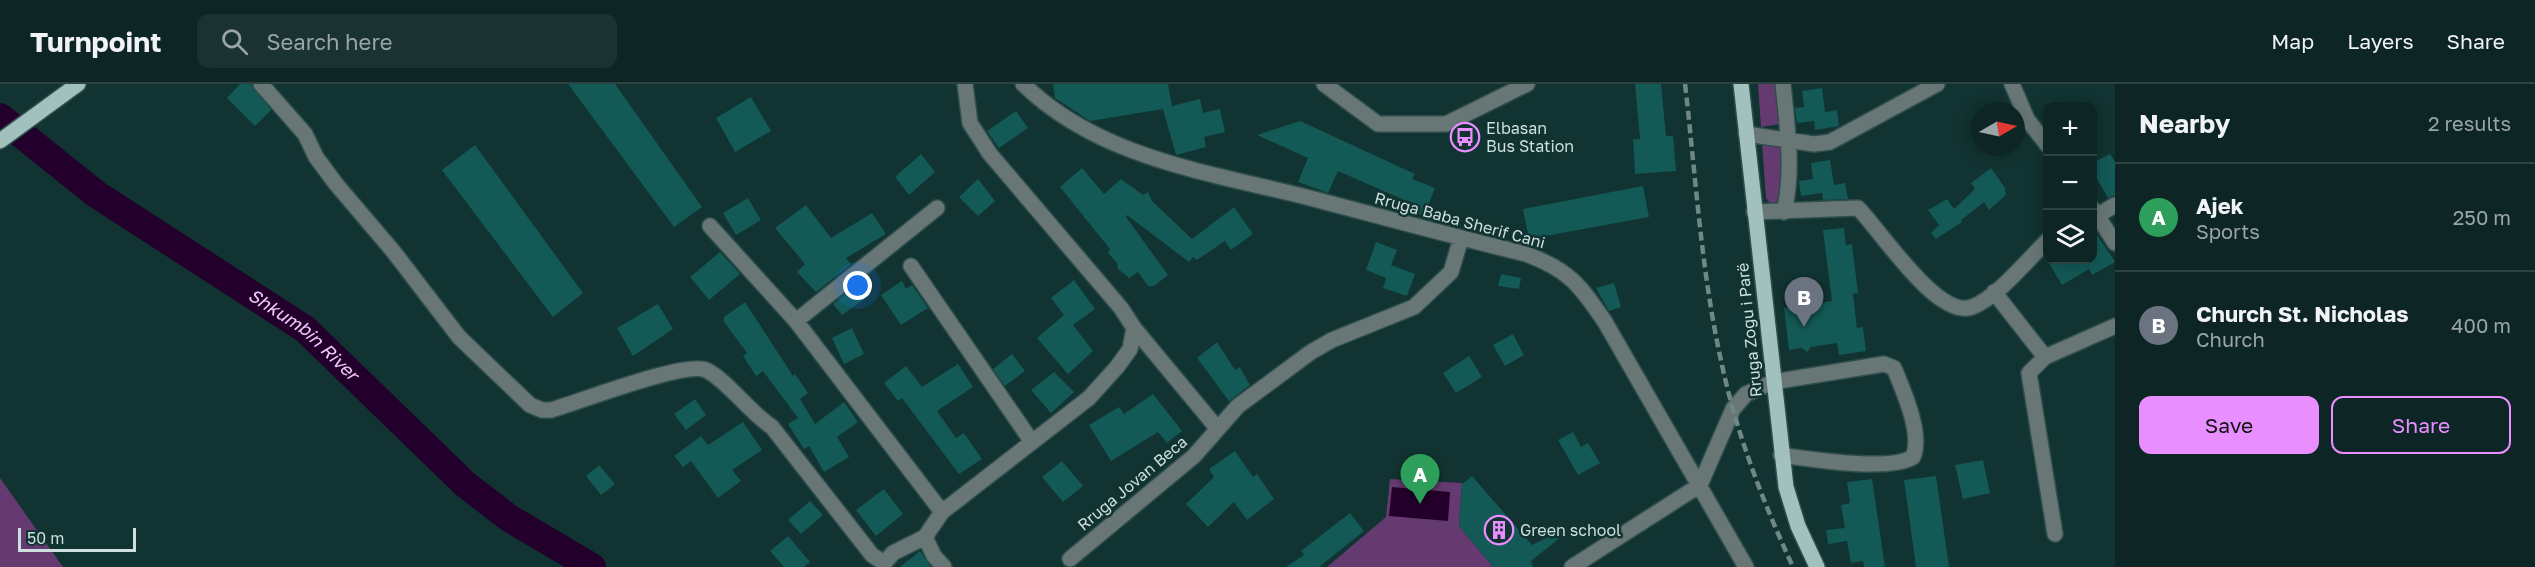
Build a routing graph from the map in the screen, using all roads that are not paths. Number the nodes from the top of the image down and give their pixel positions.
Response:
1 (78, 84) edge
2 (261, 84) edge
3 (965, 84) edge
4 (1023, 84) edge
5 (1324, 84) edge
6 (1527, 84) edge
7 (1741, 84) edge
8 (1783, 84) edge
9 (1937, 84) edge
10 (2012, 84) edge
11 (1746, 134) junction
12 (1788, 139) junction
13 (2043, 140) edge
14 (0, 141) edge
15 (2115, 205) edge
16 (937, 208) dead end
17 (2097, 210) edge
18 (1754, 212) junction
19 (1784, 212) junction
20 (2097, 214) edge
21 (710, 225) dead end
22 (1461, 238) junction
23 (2115, 243) edge
24 (2043, 245) edge
25 (911, 266) dead end
26 (1994, 292) junction
27 (796, 321) junction
28 (2115, 326) edge
29 (1134, 328) junction
30 (2045, 357) junction
31 (1773, 382) junction
32 (1217, 429) junction
33 (1032, 442) junction
34 (1781, 455) junction
35 (1700, 485) junction
36 (942, 512) junction
37 (2055, 534) dead end
38 (926, 537) junction
39 (1070, 560) dead end
40 (944, 567) edge
41 (1572, 567) edge
42 (1746, 567) edge
43 (1817, 567) edge

1 - 14 main road
2 - 38 street
3 - 29 street
4 - 22 street, Rruga Baba Sherif Cani
5 - 6 street
7 - 11 main road, Rruga Zogu i Parë
8 - 12 street
9 - 12 street
10 - 13 street
11 - 12 street
11 - 18 main road, Rruga Zogu i Parë
12 - 19 street
15 - 17 street
16 - 27 street
18 - 19 street
18 - 31 main road, Rruga Zogu i Parë
19 - 26 street
20 - 23 street
21 - 27 street
22 - 32 street, Rruga Jovan Beca
22 - 35 street, Rruga Baba Sherif Cani
24 - 26 street
25 - 33 street
26 - 30 street
27 - 36 street
28 - 30 street
29 - 32 street
29 - 33 street
30 - 37 street
31 - 34 main road, Rruga Zogu i Parë
31 - 34 street
31 - 35 street
32 - 39 street, Rruga Jovan Beca
33 - 36 street
34 - 43 main road, Rruga Zogu i Parë
35 - 41 street
35 - 42 street, Rruga Baba Sherif Cani
36 - 38 street
38 - 40 street

